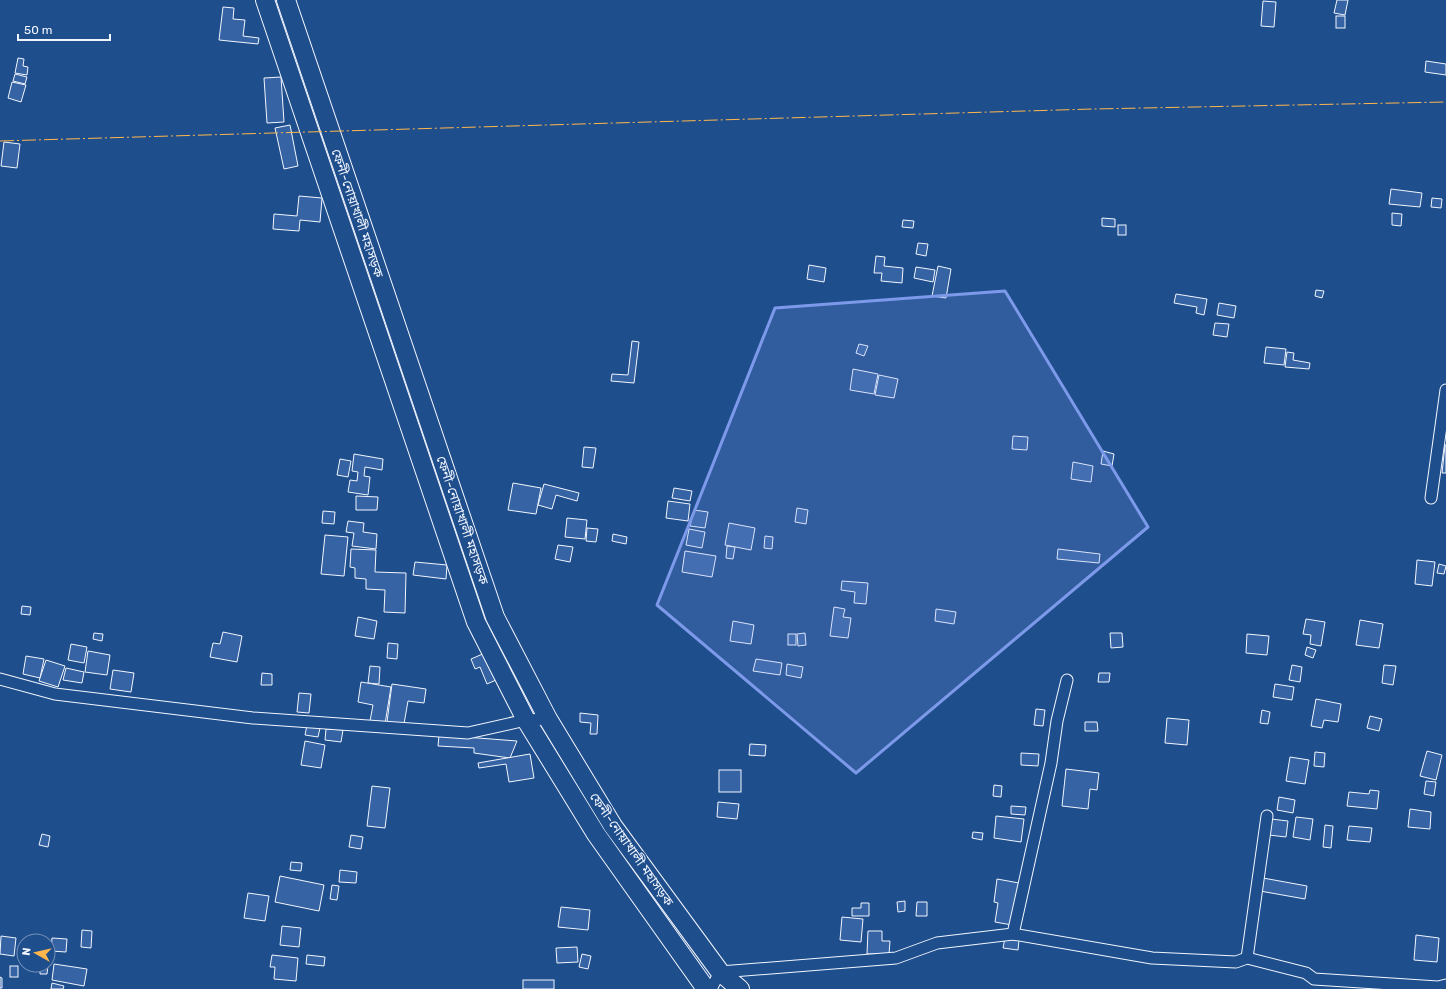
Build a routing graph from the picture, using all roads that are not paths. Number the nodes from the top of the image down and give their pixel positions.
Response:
1 (265, 0) edge
2 (286, 0) edge
3 (1446, 390) edge
4 (1431, 498) dead end
5 (0, 679) edge
6 (1067, 680) dead end
7 (548, 719) junction
8 (526, 720) junction
9 (1267, 816) dead end
10 (1013, 934) junction
11 (1247, 958) junction
12 (720, 972) junction
13 (1314, 984) edge
14 (1446, 985) edge
15 (706, 989) edge
16 (711, 989) edge
17 (740, 989) edge

1 - 8 highway, ফেনী-নোয়াখালী মহাসড়ক
2 - 7 highway, ফেনী-নোয়াখালী মহাসড়ক
3 - 4 street
5 - 8 street
6 - 10 street
7 - 8 street
7 - 12 highway, ফেনী-নোয়াখালী মহাসড়ক
8 - 15 highway, ফেনী-নোয়াখালী মহাসড়ক
9 - 11 street
10 - 11 street
10 - 12 street
11 - 13 street
12 - 16 street
12 - 17 highway, ফেনী-নোয়াখালী মহাসড়ক
13 - 14 street

